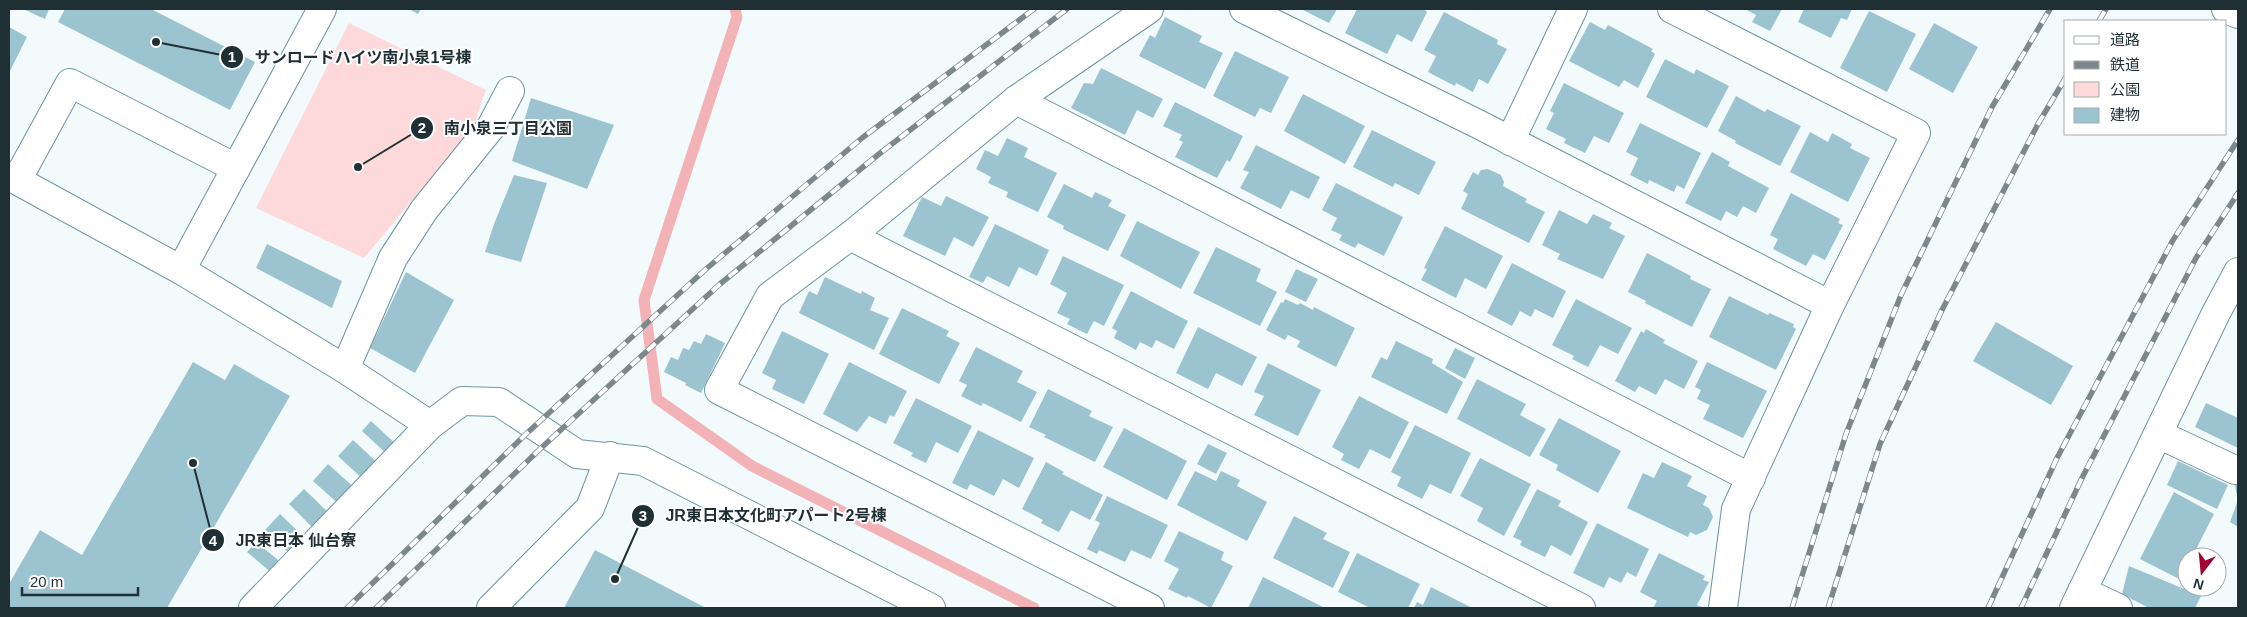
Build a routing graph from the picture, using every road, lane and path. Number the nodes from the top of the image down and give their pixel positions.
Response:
1 (322, 9) edge
2 (1149, 9) edge
3 (1244, 9) edge
4 (1573, 9) edge
5 (1672, 9) edge
6 (2226, 9) edge
7 (2238, 14) edge
8 (510, 91) dead end
9 (1016, 100) junction
10 (1510, 141) junction
11 (236, 168) junction
12 (13, 178) edge
13 (850, 236) junction
14 (181, 270) junction
15 (2238, 272) edge
16 (1830, 305) junction
17 (345, 369) junction
18 (430, 425) junction
19 (2158, 434) junction
20 (610, 456) junction
21 (2236, 470) dead end
22 (1751, 478) junction
23 (2078, 600) edge
24 (497, 607) edge
25 (253, 608) edge
26 (930, 608) edge
27 (1150, 608) edge
28 (1581, 608) edge
29 (1723, 608) edge
30 (2118, 608) edge

1 - 11 street
2 - 9 street
3 - 10 street
4 - 10 street
5 - 16 street
6 - 7 street
8 - 17 street
9 - 13 street
9 - 22 street
10 - 16 street
11 - 12 street
11 - 14 street
12 - 14 street
13 - 27 street
13 - 28 street
14 - 17 street
15 - 19 street
16 - 22 street
17 - 18 street
18 - 20 street
18 - 25 street
19 - 21 street
19 - 23 street
20 - 24 street
20 - 26 street
22 - 29 street
23 - 30 street

